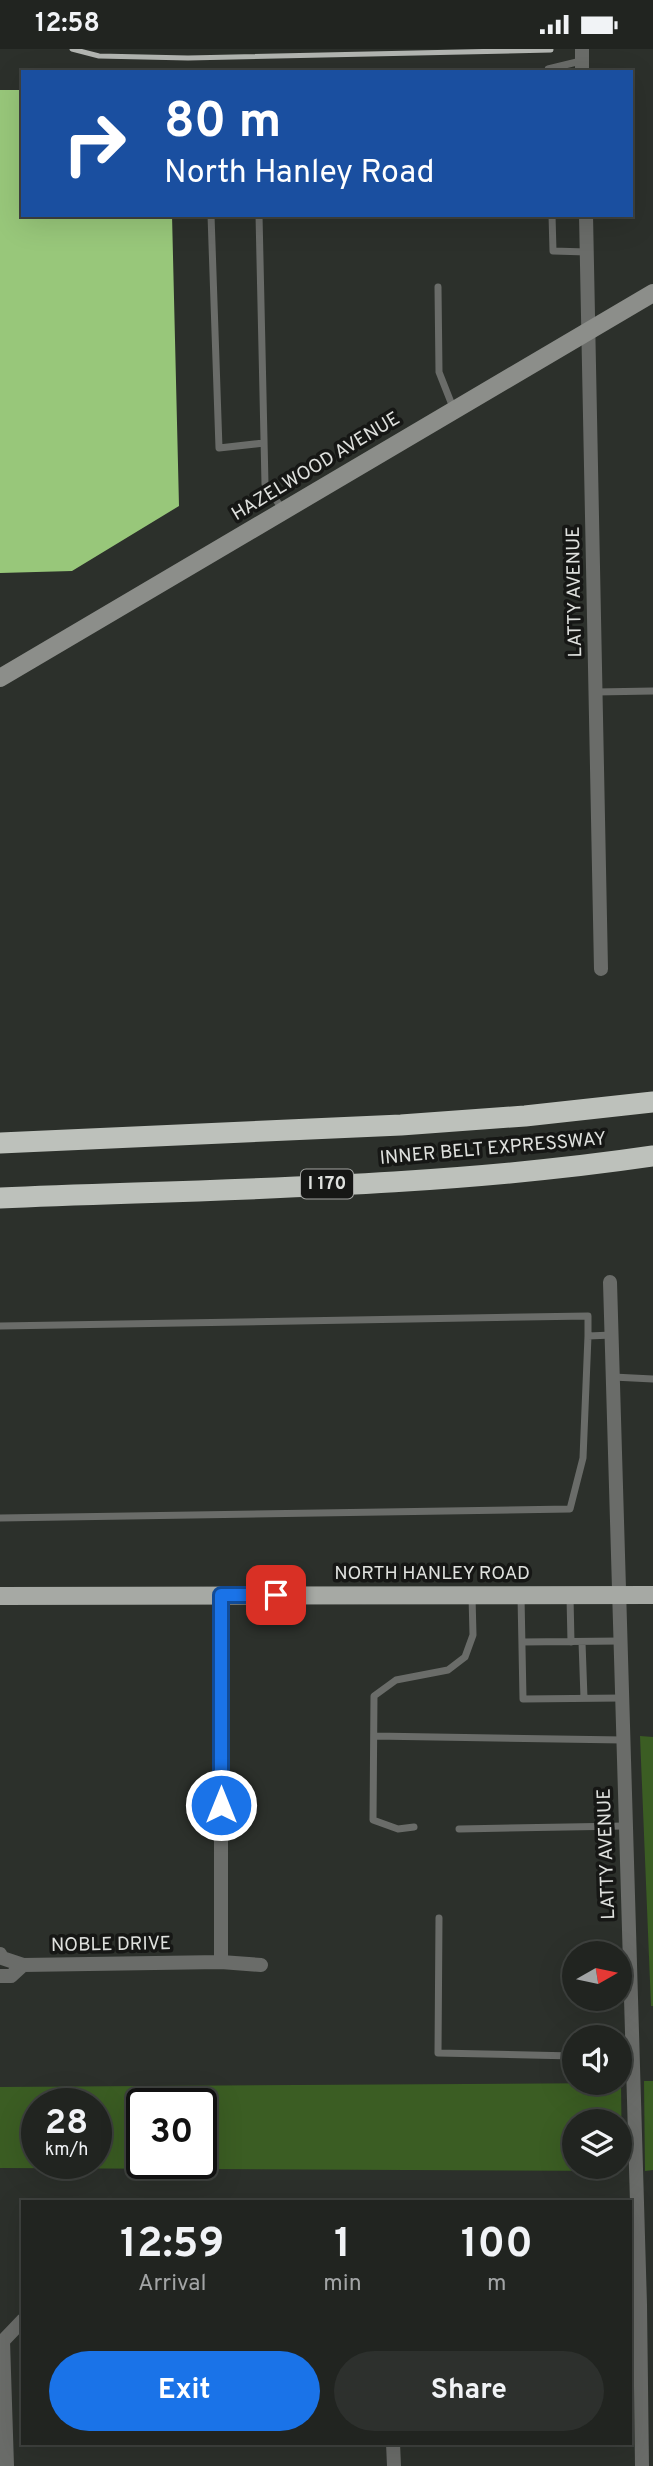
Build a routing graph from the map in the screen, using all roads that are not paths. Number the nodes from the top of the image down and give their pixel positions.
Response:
1 (582, 61) edge
2 (548, 70) edge
3 (211, 217) edge
4 (259, 217) edge
5 (552, 217) edge
6 (586, 217) edge
7 (587, 252) junction
8 (438, 287) dead end
9 (653, 293) edge
10 (589, 330) junction
11 (454, 410) junction
12 (264, 443) junction
13 (283, 511) junction
14 (0, 678) edge
15 (653, 691) edge
16 (596, 692) junction
17 (601, 969) dead end
18 (653, 1102) edge
19 (0, 1143) edge
20 (653, 1156) edge
21 (0, 1198) edge
22 (610, 1282) dead end
23 (0, 1327) edge
24 (612, 1335) junction
25 (588, 1336) junction
26 (613, 1377) junction
27 (653, 1379) edge
28 (0, 1518) edge
29 (221, 1595) junction
30 (472, 1595) junction
31 (521, 1595) junction
32 (570, 1595) junction
33 (619, 1595) junction
34 (653, 1595) edge
35 (0, 1596) edge
36 (620, 1641) junction
37 (522, 1642) junction
38 (571, 1642) junction
39 (582, 1642) junction
40 (584, 1698) junction
41 (622, 1698) junction
42 (374, 1736) junction
43 (623, 1739) junction
44 (625, 1826) junction
45 (414, 1827) dead end
46 (459, 1829) dead end
47 (439, 1918) dead end
48 (1, 1956) edge
49 (221, 1962) junction
50 (23, 1965) junction
51 (261, 1965) dead end
52 (0, 1976) edge
53 (626, 2025) edge
54 (562, 2056) edge
55 (628, 2095) edge
56 (641, 2305) edge
57 (21, 2323) edge
58 (393, 2445) edge
59 (8, 2466) edge
60 (394, 2466) edge
61 (642, 2466) edge

1 - 2 lane
3 - 12 lane
4 - 12 lane
5 - 7 lane
6 - 7 street, LATTY AVENUE
7 - 10 street, LATTY AVENUE
8 - 11 lane
9 - 10 street, HAZELWOOD AVENUE
10 - 11 street, HAZELWOOD AVENUE
10 - 16 street, LATTY AVENUE
11 - 13 street, HAZELWOOD AVENUE
12 - 13 lane
13 - 14 street, HAZELWOOD AVENUE
15 - 16 lane
16 - 17 street, LATTY AVENUE
18 - 19 highway, INNER BELT EXPRESSWAY
20 - 21 highway, INNER BELT EXPRESSWAY / I 170
22 - 24 street, LATTY AVENUE
23 - 25 lane
24 - 25 lane
24 - 26 street, LATTY AVENUE
25 - 28 lane
26 - 27 lane
26 - 33 street, LATTY AVENUE
29 - 30 main road, NORTH HANLEY ROAD
29 - 35 main road, NORTH HANLEY ROAD
29 - 49 street
30 - 31 main road, NORTH HANLEY ROAD
30 - 42 lane
31 - 32 main road, NORTH HANLEY ROAD
31 - 37 lane
32 - 33 main road, NORTH HANLEY ROAD
32 - 38 lane
33 - 34 main road, NORTH HANLEY ROAD
33 - 36 street, LATTY AVENUE
36 - 39 lane
36 - 41 street, LATTY AVENUE
37 - 38 lane
37 - 40 lane
38 - 39 lane
39 - 40 lane
40 - 41 lane
41 - 43 street, LATTY AVENUE
42 - 43 lane
42 - 45 lane
43 - 44 street, LATTY AVENUE
44 - 46 lane
44 - 53 street, LATTY AVENUE
47 - 54 lane
48 - 50 street, NOBLE DRIVE
49 - 50 street, NOBLE DRIVE
49 - 51 street, NOBLE DRIVE
50 - 52 street
55 - 56 street, LATTY AVENUE
56 - 61 street, LATTY AVENUE
57 - 59 street
58 - 60 street

